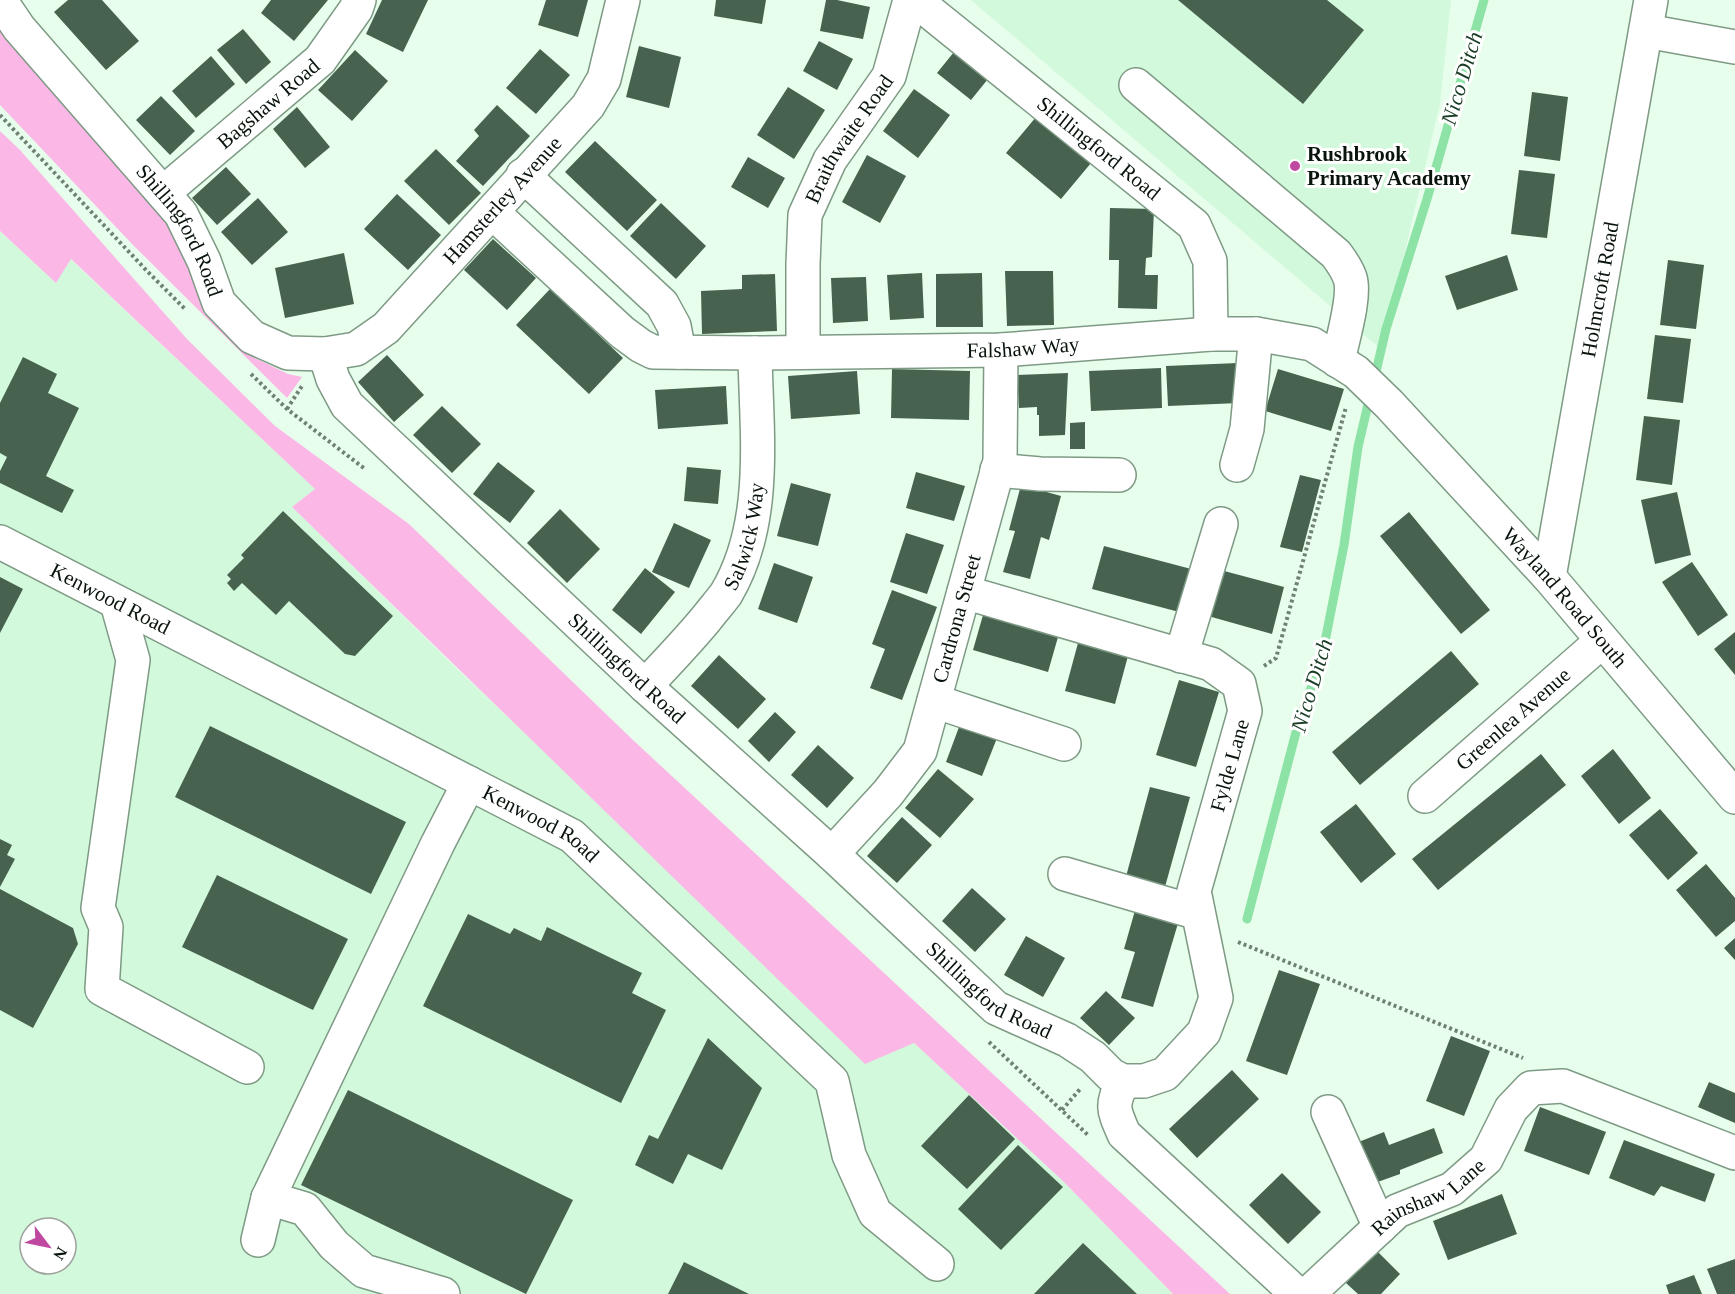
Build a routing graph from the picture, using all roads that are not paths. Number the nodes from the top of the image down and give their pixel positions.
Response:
1 (0, 0) edge
2 (359, 0) edge
3 (623, 0) edge
4 (910, 0) edge
5 (915, 0) edge
6 (1649, 16) edge
7 (1735, 47) edge
8 (1136, 85) dead end
9 (523, 175) junction
10 (162, 193) junction
11 (492, 212) junction
12 (1211, 334) junction
13 (1256, 334) junction
14 (1001, 350) junction
15 (679, 352) junction
16 (803, 352) junction
17 (754, 353) junction
18 (325, 354) junction
19 (1335, 359) junction
20 (1237, 465) dead end
21 (998, 470) junction
22 (1119, 476) dead end
23 (1221, 524) dead end
24 (0, 542) edge
25 (1549, 577) junction
26 (964, 592) junction
27 (117, 603) junction
28 (1602, 641) junction
29 (1180, 656) junction
30 (645, 686) junction
31 (934, 701) junction
32 (1064, 744) dead end
33 (469, 783) junction
34 (1425, 796) dead end
35 (1735, 796) edge
36 (832, 854) junction
37 (1065, 874) dead end
38 (1200, 920) junction
39 (247, 1067) dead end
40 (1123, 1081) junction
41 (1328, 1112) dead end
42 (1735, 1153) edge
43 (268, 1198) junction
44 (1380, 1227) junction
45 (258, 1240) dead end
46 (937, 1264) dead end
47 (443, 1294) edge
48 (1297, 1294) edge
49 (1308, 1294) edge

1 - 10 street, Shillingford Road
2 - 10 street, Bagshaw Road
3 - 9 street, Hamsterley Avenue
4 - 16 street, Braithwaite Road
5 - 12 street, Shillingford Road
6 - 7 street
6 - 25 street, Holmcroft Road
8 - 19 street
9 - 11 street, Hamsterley Avenue
9 - 15 street
10 - 18 street, Shillingford Road
11 - 15 street, Falshaw Way
11 - 18 street, Hamsterley Avenue
12 - 13 street, Falshaw Way
12 - 14 street, Falshaw Way
13 - 19 street, Falshaw Way
13 - 20 street
14 - 16 street, Falshaw Way
14 - 21 street, Cardrona Street
15 - 17 street, Falshaw Way
16 - 17 street, Falshaw Way
17 - 30 street, Salwick Way
18 - 30 street, Shillingford Road
19 - 25 street, Wayland Road South
21 - 22 street
21 - 26 street, Cardrona Street
23 - 29 street
24 - 27 street, Kenwood Road
25 - 28 street, Wayland Road South
26 - 29 street
26 - 31 street, Cardrona Street
27 - 33 street, Kenwood Road
27 - 39 street
28 - 34 street, Greenlea Avenue
28 - 35 street, Wayland Road South
29 - 38 street, Fylde Lane
30 - 36 street, Shillingford Road
31 - 32 street
31 - 36 street, Cardrona Street
33 - 43 street
33 - 46 street, Kenwood Road
36 - 40 street, Shillingford Road
37 - 38 street
38 - 40 street, Fylde Lane
40 - 48 street
41 - 44 street
42 - 44 street, Rainshaw Lane
43 - 45 street
43 - 47 street
44 - 49 street, Rainshaw Lane

